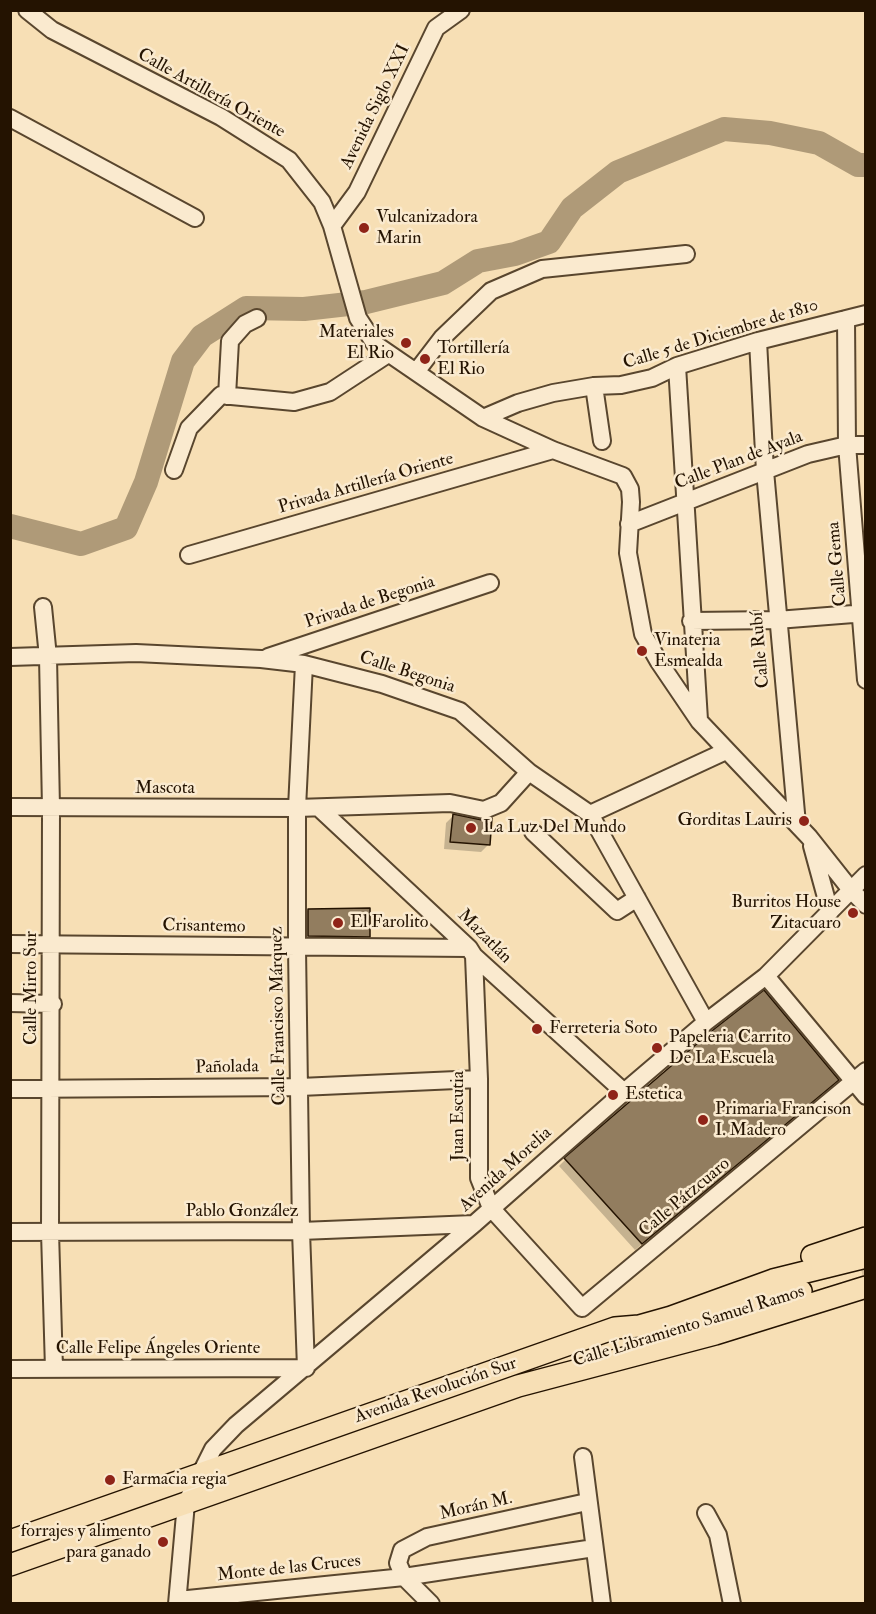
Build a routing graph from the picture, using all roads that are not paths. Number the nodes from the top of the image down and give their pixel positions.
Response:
1 (27, 10) edge
2 (431, 10) edge
3 (461, 10) edge
4 (436, 28) junction
5 (10, 118) edge
6 (195, 218) dead end
7 (332, 226) junction
8 (686, 254) dead end
9 (866, 314) edge
10 (257, 318) dead end
11 (846, 319) junction
12 (758, 341) junction
13 (382, 349) junction
14 (677, 366) junction
15 (416, 372) junction
16 (594, 386) junction
17 (227, 396) junction
18 (483, 418) junction
19 (602, 441) dead end
20 (848, 445) junction
21 (866, 445) edge
22 (553, 450) junction
23 (174, 470) dead end
24 (765, 471) junction
25 (685, 502) junction
26 (629, 524) junction
27 (189, 555) dead end
28 (490, 583) dead end
29 (43, 607) dead end
30 (863, 613) edge
31 (777, 620) junction
32 (691, 621) junction
33 (10, 657) edge
34 (48, 657) junction
35 (261, 659) junction
36 (304, 664) junction
37 (866, 680) edge
38 (699, 721) junction
39 (726, 751) junction
40 (529, 772) junction
41 (10, 807) edge
42 (51, 808) junction
43 (297, 808) junction
44 (320, 808) junction
45 (590, 814) junction
46 (797, 824) junction
47 (534, 832) dead end
48 (809, 837) junction
49 (866, 875) edge
50 (851, 890) junction
51 (637, 898) junction
52 (866, 905) edge
53 (830, 912) junction
54 (10, 944) edge
55 (51, 945) junction
56 (297, 948) junction
57 (471, 952) junction
58 (766, 976) junction
59 (10, 1003) edge
60 (53, 1004) junction
61 (706, 1022) junction
62 (860, 1077) edge
63 (479, 1079) junction
64 (300, 1087) junction
65 (10, 1089) edge
66 (50, 1090) junction
67 (624, 1092) junction
68 (866, 1096) edge
69 (491, 1208) junction
70 (474, 1224) junction
71 (51, 1232) junction
72 (301, 1232) junction
73 (10, 1233) edge
74 (865, 1255) edge
75 (584, 1308) joint
76 (306, 1368) junction
77 (54, 1369) junction
78 (10, 1370) edge
79 (583, 1457) dead end
80 (200, 1475) junction
81 (588, 1502) junction
82 (186, 1503) junction
83 (706, 1513) dead end
84 (10, 1541) edge
85 (594, 1548) junction
86 (10, 1565) edge
87 (404, 1577) junction
88 (294, 1596) edge
89 (178, 1601) edge
90 (431, 1604) edge
91 (602, 1604) edge
92 (732, 1604) edge

1 - 7 street, Calle Artillería Oriente
2 - 4 street
3 - 4 street, Avenida Siglo XXI
4 - 7 street, Avenida Siglo XXI
5 - 6 street
7 - 13 street, Calle Artillería Oriente
8 - 15 street
9 - 11 street, Calle 5 de Diciembre de 1810
10 - 17 street
11 - 12 street, Calle 5 de Diciembre de 1810
11 - 20 street, Calle Gema
12 - 14 street, Calle 5 de Diciembre de 1810
12 - 24 street, Calle Rubí
13 - 15 street, Calle Artillería Oriente
13 - 17 street
14 - 16 street, Calle 5 de Diciembre de 1810
14 - 25 street
15 - 18 street, Calle Artillería Oriente
16 - 18 street, Calle 5 de Diciembre de 1810
16 - 19 street
17 - 23 street
18 - 22 street, Calle Artillería Oriente
20 - 21 street, Calle Plan de Ayala
20 - 24 street, Calle Plan de Ayala
20 - 30 street, Calle Gema
22 - 26 street, Calle Artillería Oriente
22 - 27 street, Privada Artillería Oriente
24 - 25 street, Calle Plan de Ayala
24 - 31 street, Calle Rubí
25 - 26 street, Calle Plan de Ayala
25 - 32 street
26 - 38 street, Calle Artillería Oriente
28 - 35 street, Privada de Begonia
29 - 34 street, Calle Mirto Sur
30 - 31 street
30 - 37 street, Calle Gema
31 - 32 street
31 - 46 street, Calle Rubí
32 - 38 street
33 - 34 street, Calle Begonia
34 - 35 street, Calle Begonia
34 - 42 street, Calle Mirto Sur
35 - 36 street, Calle Begonia
36 - 40 street, Calle Begonia
36 - 43 street, Calle Francisco Márquez
38 - 39 street, Calle Artillería Oriente
39 - 45 street
39 - 46 street, Calle Artillería Oriente
40 - 44 street, Mascota
40 - 45 street, Calle Begonia
41 - 42 street, Mascota
42 - 43 street, Mascota
42 - 55 street, Calle Mirto Sur
43 - 44 street, Mascota
43 - 56 street, Calle Francisco Márquez
44 - 57 street, Mazatlán
45 - 51 street, Calle Begonia
46 - 48 street, Calle Artillería Oriente
47 - 51 street
48 - 50 street, Calle Artillería Oriente
48 - 53 street
49 - 50 street, Avenida Morelia
50 - 52 street, Calle Artillería Oriente
50 - 53 street, Avenida Morelia
51 - 61 street, Calle Begonia
53 - 58 street, Avenida Morelia
54 - 55 street, Crisantemo
55 - 56 street, Crisantemo
55 - 60 street, Calle Mirto Sur
56 - 57 street, Crisantemo
56 - 64 street, Calle Francisco Márquez
57 - 63 street, Juan Escutia
57 - 67 street, Mazatlán
58 - 61 street, Avenida Morelia
58 - 62 street
59 - 60 street
60 - 66 street, Calle Mirto Sur
61 - 67 street, Avenida Morelia
62 - 68 street
62 - 75 street, Calle Pátzcuaro
63 - 64 street, Pañolada
63 - 69 street, Juan Escutia
64 - 66 street, Pañolada
64 - 72 street, Calle Francisco Márquez
65 - 66 street, Pañolada
66 - 71 street, Calle Mirto Sur
67 - 69 street, Avenida Morelia
69 - 70 street, Avenida Morelia
69 - 75 street, Juan Escutia
70 - 72 street, Pablo González
70 - 76 street, Avenida Morelia
71 - 72 street, Pablo González
71 - 73 street, Pablo González
71 - 77 street, Calle Mirto Sur
72 - 76 street, Calle Francisco Márquez
74 - 80 main road, Avenida Revolución Sur
74 - 82 main road, Avenida Revolución Sur
76 - 77 street, Calle Felipe Ángeles Oriente
76 - 80 street, Avenida Morelia
77 - 78 street, Calle Felipe Ángeles Oriente
79 - 81 street
80 - 82 street, Avenida Morelia
80 - 84 main road, Avenida Revolución Sur
81 - 85 street
81 - 87 street, Morán M.
82 - 86 main road, Avenida Revolución Sur
82 - 89 street
83 - 92 street
85 - 87 street, Monte de las Cruces
85 - 91 street
87 - 88 street, Monte de las Cruces
87 - 90 street
88 - 89 street, Monte de las Cruces

